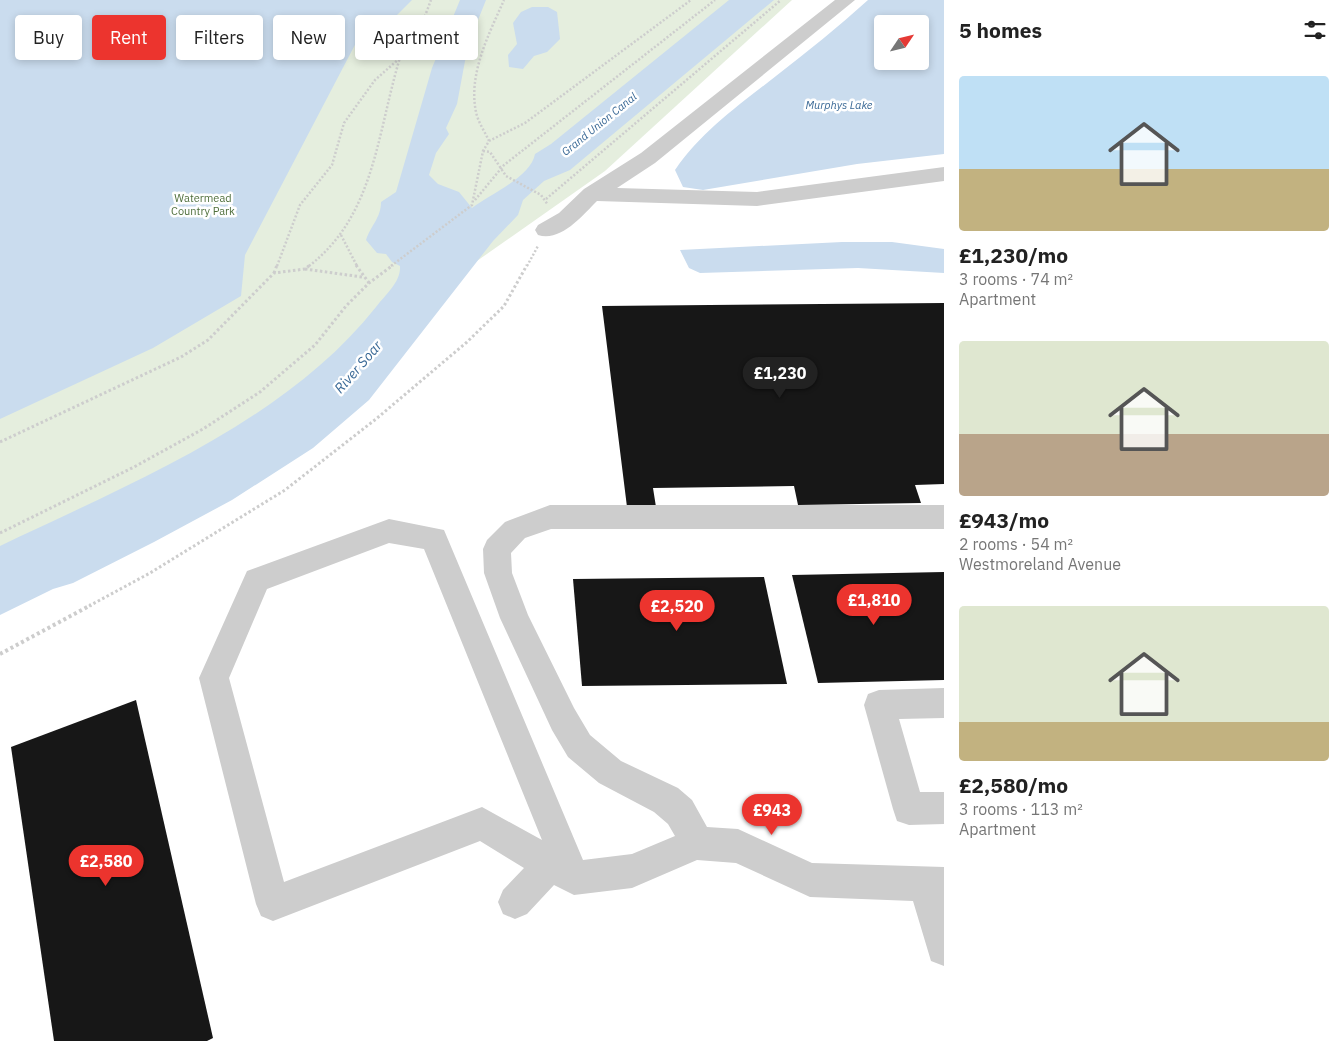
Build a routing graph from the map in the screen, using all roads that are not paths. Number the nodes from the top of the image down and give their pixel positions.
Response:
1 (846, 0) edge
2 (944, 174) edge
3 (592, 194) junction
4 (546, 230) road end
5 (944, 517) edge
6 (944, 703) edge
7 (944, 808) edge
8 (698, 843) junction
9 (562, 871) junction
10 (935, 884) edge
11 (515, 902) dead end
12 (944, 948) edge

1 - 3 street
2 - 3 street
3 - 4 street
5 - 8 street
6 - 7 street
8 - 9 street
8 - 10 street
9 - 9 street
9 - 11 street
10 - 12 street

